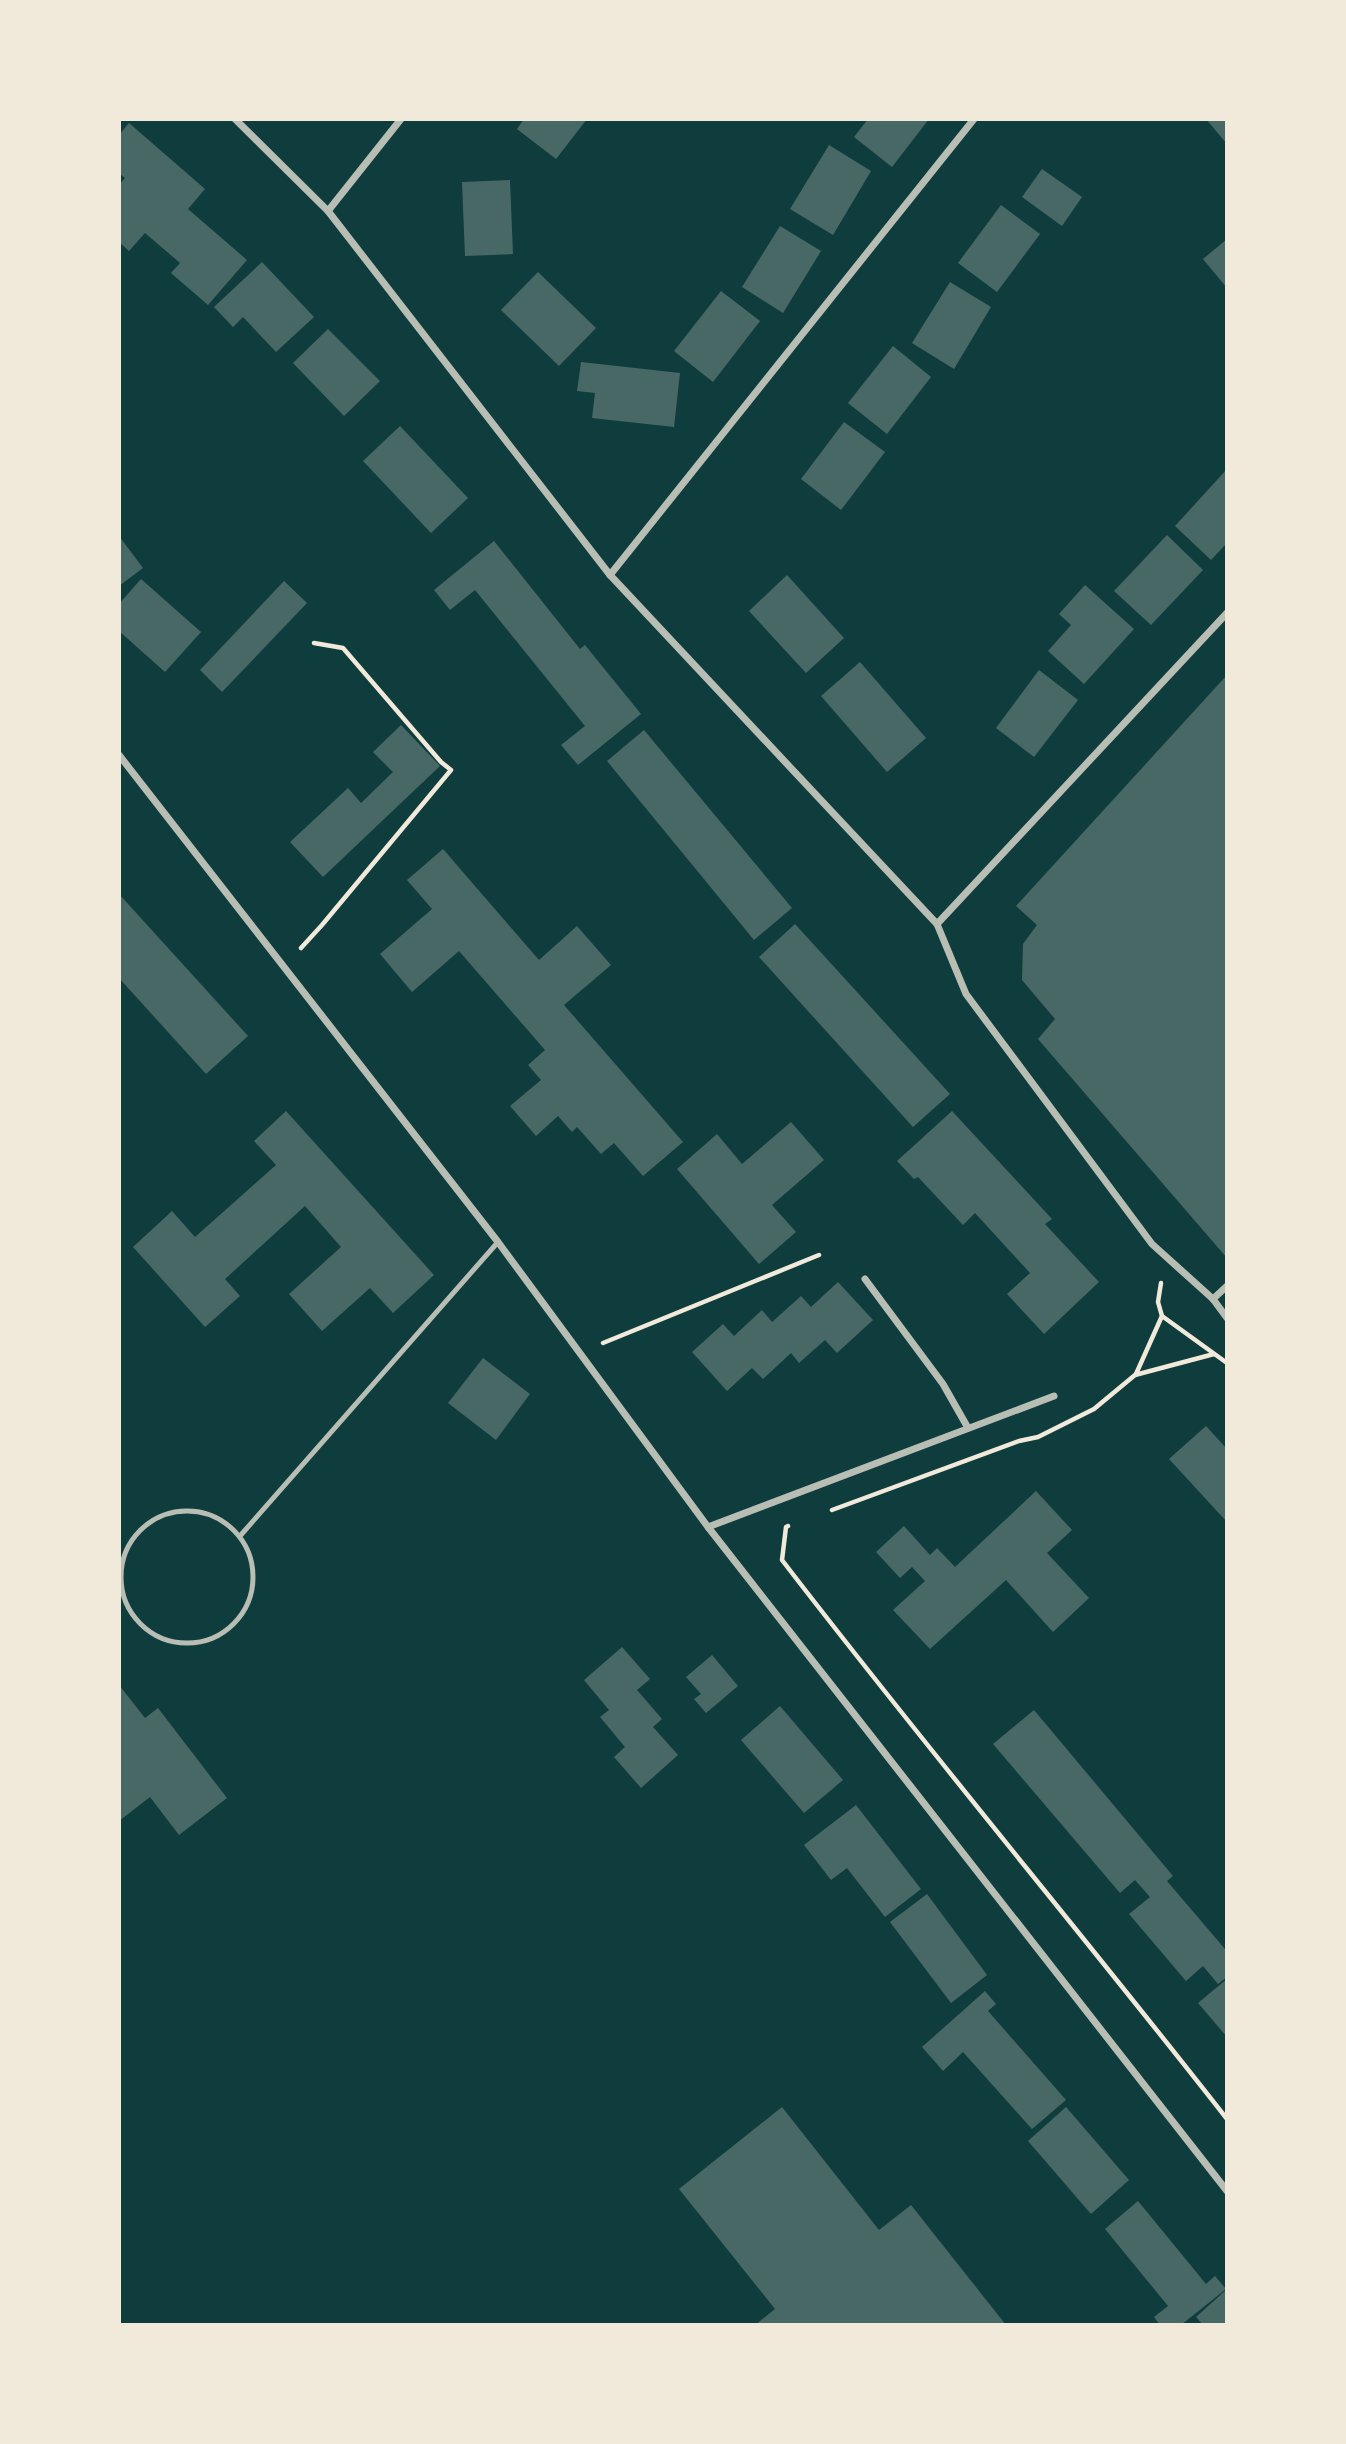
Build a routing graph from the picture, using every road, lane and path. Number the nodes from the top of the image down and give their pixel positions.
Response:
1 (234, 119) edge
2 (401, 119) edge
3 (974, 119) edge
4 (328, 211) junction
5 (610, 575) junction
6 (1227, 613) edge
7 (314, 643) dead end
8 (119, 755) edge
9 (937, 924) junction
10 (283, 966) junction
11 (498, 1242) junction
12 (819, 1255) dead end
13 (1174, 1264) junction
14 (865, 1279) dead end
15 (1227, 1286) edge
16 (1213, 1299) junction
17 (1162, 1316) junction
18 (1227, 1318) edge
19 (579, 1352) junction
20 (1214, 1354) junction
21 (1227, 1363) edge
22 (1135, 1375) junction
23 (1054, 1396) dead end
24 (968, 1428) junction
25 (822, 1514) dead end
26 (798, 1522) dead end
27 (708, 1528) junction
28 (240, 1536) junction
29 (1227, 2119) edge
30 (1227, 2191) edge

1 - 4 street
2 - 4 street
3 - 5 street
4 - 5 street
5 - 9 street
6 - 9 street
7 - 10 path
8 - 10 street
9 - 13 street
10 - 11 street
11 - 19 street
11 - 28 lane
12 - 19 path
13 - 16 street
13 - 17 path
14 - 24 street
15 - 16 street
16 - 18 street
17 - 20 path
17 - 22 path
19 - 27 street
20 - 21 path
20 - 22 path
22 - 25 path
23 - 24 street
24 - 27 street
26 - 29 path
27 - 30 street
28 - 28 lane

